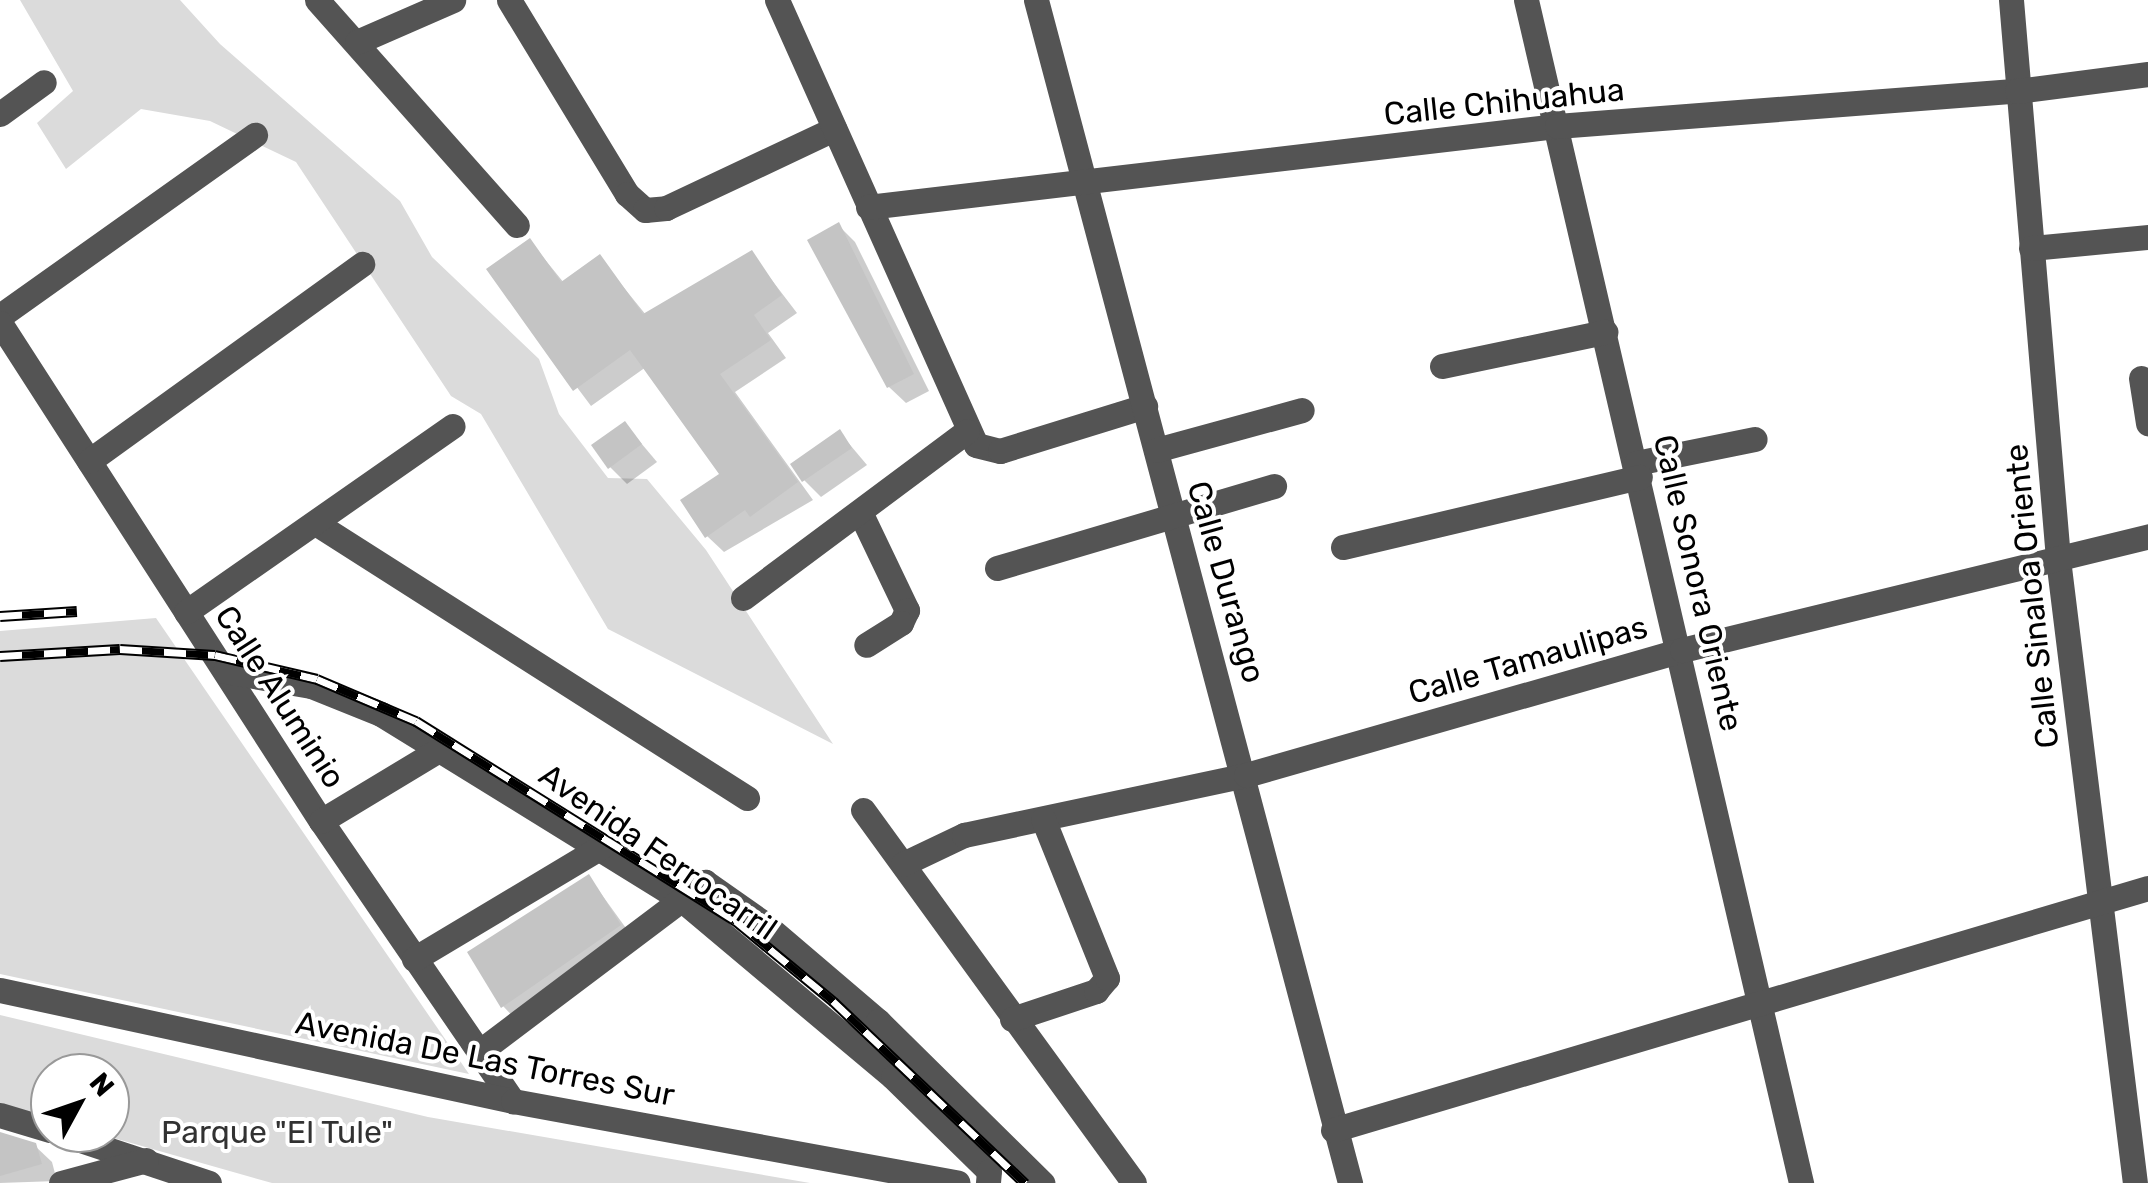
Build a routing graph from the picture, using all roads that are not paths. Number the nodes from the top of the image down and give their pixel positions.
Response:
1 (317, 0) edge
2 (453, 0) edge
3 (508, 0) edge
4 (778, 0) edge
5 (1036, 0) edge
6 (1526, 0) edge
7 (2011, 0) edge
8 (357, 42) junction
9 (2148, 74) edge
10 (44, 82) dead end
11 (2017, 91) junction
12 (0, 114) edge
13 (1557, 126) junction
14 (834, 129) junction
15 (255, 135) dead end
16 (1084, 183) junction
17 (868, 207) junction
18 (517, 225) dead end
19 (2148, 237) edge
20 (2030, 248) junction
21 (362, 264) dead end
22 (0, 319) edge
23 (1605, 332) junction
24 (1442, 366) dead end
25 (2140, 378) dead end
26 (1145, 406) junction
27 (1302, 410) dead end
28 (2148, 424) edge
29 (452, 426) dead end
30 (968, 432) junction
31 (1755, 439) dead end
32 (1156, 450) junction
33 (89, 461) junction
34 (1638, 470) junction
35 (1274, 486) dead end
36 (860, 512) junction
37 (1174, 518) junction
38 (317, 524) junction
39 (2148, 536) edge
40 (1343, 547) dead end
41 (2058, 559) junction
42 (997, 568) dead end
43 (743, 598) dead end
44 (186, 612) junction
45 (866, 645) dead end
46 (1682, 650) junction
47 (225, 671) junction
48 (442, 748) junction
49 (1246, 774) junction
50 (747, 798) dead end
51 (863, 810) dead end
52 (1043, 818) junction
53 (321, 821) junction
54 (601, 847) junction
55 (904, 864) junction
56 (2148, 888) edge
57 (682, 900) junction
58 (2100, 902) junction
59 (414, 959) junction
60 (0, 990) edge
61 (1758, 1000) junction
62 (1012, 1019) junction
63 (479, 1052) junction
64 (513, 1100) junction
65 (0, 1114) edge
66 (30, 1124) edge
67 (1334, 1130) junction
68 (124, 1153) edge
69 (146, 1160) junction
70 (61, 1183) edge
71 (208, 1183) edge
72 (958, 1183) edge
73 (988, 1183) edge
74 (1042, 1183) edge
75 (1134, 1183) edge
76 (1350, 1183) edge
77 (1801, 1183) edge
78 (2135, 1183) edge

1 - 8 street
2 - 8 street
3 - 14 street
4 - 14 street
5 - 16 street, Calle Durango
6 - 13 street, Calle Sonora Oriente
7 - 11 street, Calle Sinaloa Oriente
8 - 18 street
9 - 11 street, Calle Chihuahua
10 - 12 street
11 - 13 street, Calle Chihuahua
11 - 20 street, Calle Sinaloa Oriente
13 - 16 street, Calle Chihuahua
13 - 23 street, Calle Sonora Oriente
14 - 17 street
15 - 22 street
16 - 17 street, Calle Chihuahua
16 - 26 street, Calle Durango
17 - 30 street
19 - 20 street
20 - 41 street, Calle Sinaloa Oriente
21 - 33 street
22 - 33 street, Calle Aluminio
23 - 24 street
23 - 34 street, Calle Sonora Oriente
25 - 28 street
26 - 30 street
26 - 32 street, Calle Durango
27 - 32 street
29 - 38 street
30 - 36 street
31 - 34 street
32 - 37 street, Calle Durango
33 - 44 street, Calle Aluminio
34 - 40 street
34 - 46 street, Calle Sonora Oriente
35 - 37 street
36 - 43 street
36 - 45 street
37 - 42 street
37 - 49 street, Calle Durango
38 - 44 street
38 - 50 street
39 - 41 street, Calle Tamaulipas
41 - 46 street, Calle Tamaulipas
41 - 58 street, Calle Sinaloa Oriente
44 - 47 street, Calle Aluminio
46 - 49 street, Calle Tamaulipas
46 - 61 street, Calle Sonora Oriente
47 - 48 street, Avenida Ferrocarril
47 - 53 street, Calle Aluminio
48 - 53 street
48 - 54 street, Avenida Ferrocarril
49 - 52 street, Calle Tamaulipas
49 - 67 street, Calle Durango
51 - 55 street
52 - 55 street, Calle Tamaulipas
52 - 62 street
53 - 59 street, Calle Aluminio
54 - 57 street, Avenida Ferrocarril
54 - 59 street
55 - 62 street
56 - 58 street
57 - 63 street
57 - 73 street, Avenida Ferrocarril
57 - 74 street, Avenida Ferrocarril
58 - 61 street
58 - 78 street, Calle Sinaloa Oriente
59 - 63 street, Calle Aluminio
60 - 64 street, Avenida De Las Torres Sur
61 - 67 street
61 - 77 street, Calle Sonora Oriente
62 - 75 street
63 - 64 street, Calle Aluminio
64 - 72 street, Avenida De Las Torres Sur
65 - 66 street
67 - 76 street, Calle Durango
68 - 69 street
69 - 70 street
69 - 71 street

